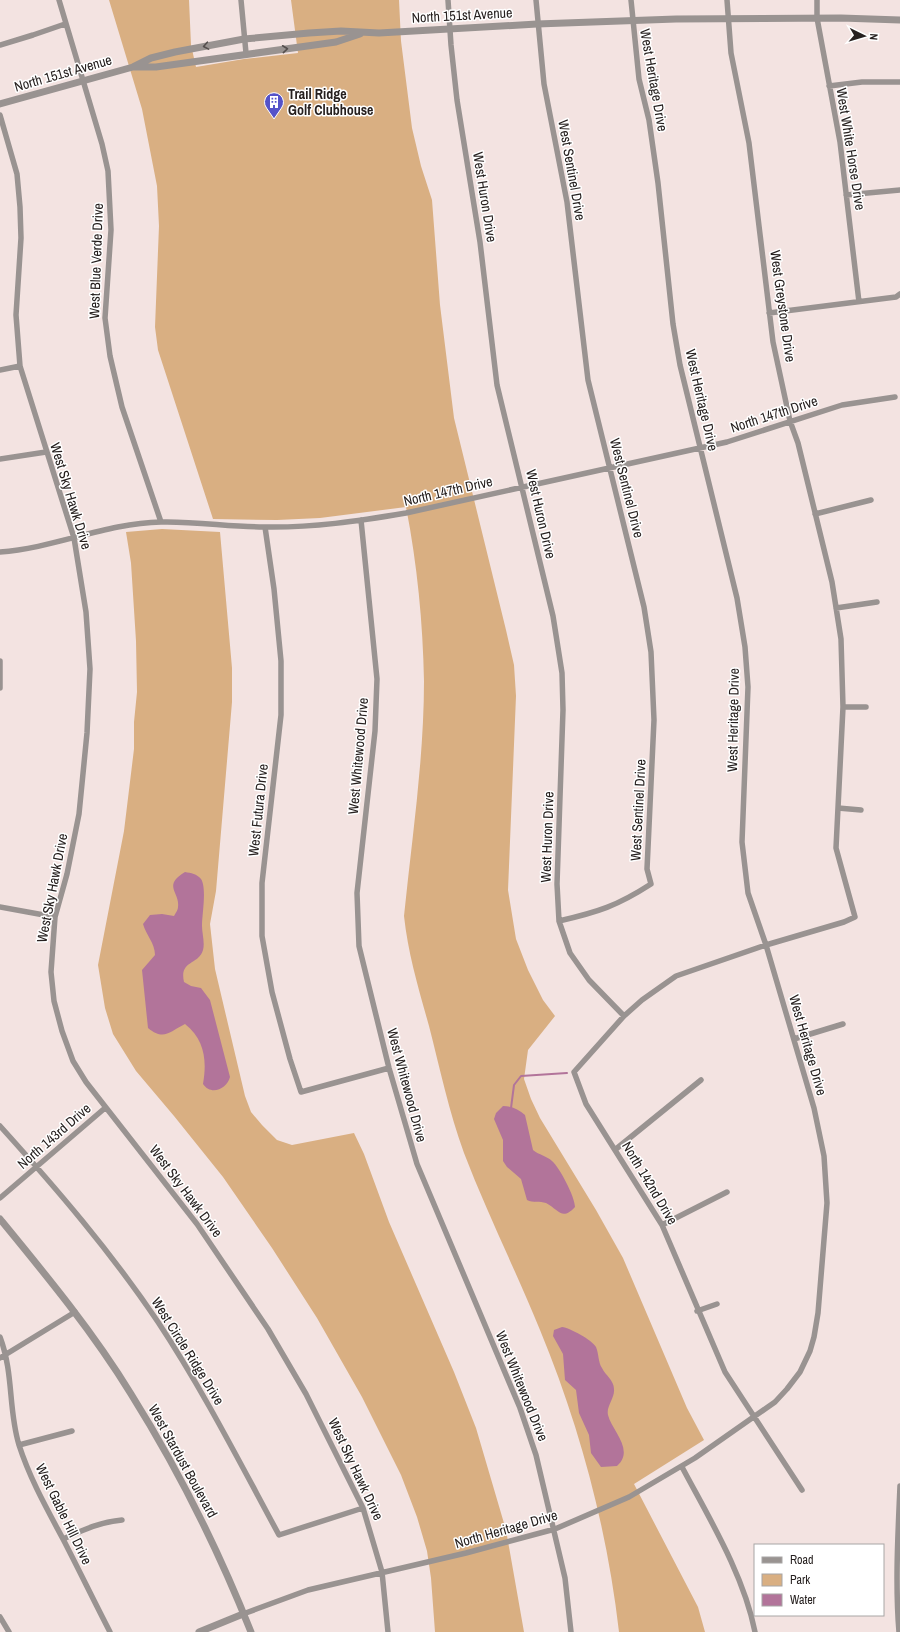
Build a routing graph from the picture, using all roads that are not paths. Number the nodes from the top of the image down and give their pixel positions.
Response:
1 (59, 0) edge
2 (241, 0) edge
3 (448, 0) edge
4 (536, 0) edge
5 (631, 0) edge
6 (727, 0) edge
7 (817, 0) edge
8 (817, 18) junction
9 (728, 19) junction
10 (632, 20) junction
11 (900, 20) edge
12 (65, 24) junction
13 (538, 24) junction
14 (450, 30) junction
15 (362, 34) junction
16 (244, 40) junction
17 (0, 45) edge
18 (246, 53) junction
19 (133, 67) junction
20 (84, 81) junction
21 (900, 82) edge
22 (829, 86) junction
23 (0, 104) edge
24 (0, 115) edge
25 (900, 190) edge
26 (846, 195) junction
27 (900, 294) edge
28 (859, 302) junction
29 (769, 313) junction
30 (20, 366) junction
31 (0, 370) edge
32 (894, 397) dead end
33 (790, 421) junction
34 (700, 448) junction
35 (46, 452) junction
36 (0, 459) edge
37 (609, 468) junction
38 (522, 486) junction
39 (871, 500) dead end
40 (815, 514) junction
41 (361, 520) junction
42 (161, 522) junction
43 (265, 528) junction
44 (74, 538) junction
45 (0, 552) edge
46 (877, 602) dead end
47 (836, 608) junction
48 (0, 661) edge
49 (0, 688) edge
50 (843, 707) junction
51 (866, 707) dead end
52 (838, 808) junction
53 (861, 810) dead end
54 (0, 907) edge
55 (55, 917) junction
56 (559, 921) junction
57 (766, 945) junction
58 (624, 1016) junction
59 (843, 1024) dead end
60 (794, 1039) junction
61 (389, 1068) junction
62 (701, 1080) dead end
63 (105, 1108) junction
64 (0, 1126) edge
65 (616, 1148) junction
66 (37, 1167) junction
67 (727, 1192) dead end
68 (0, 1198) edge
69 (0, 1219) edge
70 (662, 1225) junction
71 (717, 1304) dead end
72 (697, 1310) junction
73 (75, 1312) junction
74 (0, 1337) edge
75 (6, 1354) junction
76 (0, 1358) edge
77 (755, 1417) junction
78 (72, 1431) dead end
79 (19, 1445) junction
80 (682, 1467) junction
81 (900, 1486) edge
82 (802, 1490) dead end
83 (363, 1508) junction
84 (122, 1520) dead end
85 (554, 1529) junction
86 (63, 1539) junction
87 (382, 1572) junction
88 (753, 1610) edge
89 (243, 1614) junction
90 (0, 1617) edge
91 (9, 1632) edge
92 (110, 1632) edge
93 (199, 1632) edge
94 (250, 1632) edge
95 (388, 1632) edge
96 (571, 1632) edge
97 (755, 1632) edge
98 (899, 1632) edge

1 - 12 street, West Blue Verde Drive
2 - 16 street
3 - 14 street, West Huron Drive
4 - 13 street, West Sentinel Drive
5 - 10 street, West Heritage Drive
6 - 9 street, West Greystone Drive
7 - 8 street, West White Horse Drive
8 - 9 street, North 151st Avenue
8 - 11 street, North 151st Avenue
8 - 22 street, West White Horse Drive
9 - 10 street, North 151st Avenue
9 - 29 street, West Greystone Drive
10 - 13 street, North 151st Avenue
10 - 34 street, West Heritage Drive
12 - 17 street
12 - 20 street, West Blue Verde Drive
13 - 14 street, North 151st Avenue
13 - 37 street, West Sentinel Drive
14 - 15 street, North 151st Avenue
14 - 38 street, West Huron Drive
15 - 16 street, North 151st Avenue
18 -> 15 street, North 151st Avenue
16 - 18 street
16 -> 19 street, North 151st Avenue
18 - 19 street, North 151st Avenue
19 - 20 street, North 151st Avenue
20 - 23 street, North 151st Avenue
20 - 42 street, West Blue Verde Drive
21 - 22 street
22 - 26 street, West White Horse Drive
24 - 30 street, West Sky Hawk Drive
25 - 26 street
26 - 28 street, West White Horse Drive
27 - 28 street
28 - 29 street
29 - 33 street, West Greystone Drive
30 - 31 street
30 - 35 street, West Sky Hawk Drive
32 - 33 street, North 147th Drive
33 - 34 street, North 147th Drive
33 - 40 street, West Greystone Drive
34 - 37 street, North 147th Drive
34 - 57 street, West Heritage Drive
35 - 36 street
35 - 44 street, West Sky Hawk Drive
37 - 38 street, North 147th Drive
37 - 56 street, West Sentinel Drive
38 - 41 street, North 147th Drive
38 - 56 street, West Huron Drive
39 - 40 street
40 - 47 street, West Greystone Drive
41 - 43 street, North 147th Drive
41 - 61 street, West Whitewood Drive
42 - 43 street, North 147th Drive
42 - 44 street, North 147th Drive
43 - 61 street, West Futura Drive
44 - 45 street, North 147th Drive
44 - 55 street, West Sky Hawk Drive
46 - 47 street
47 - 50 street, West Greystone Drive
48 - 49 street
50 - 51 street
50 - 52 street, West Greystone Drive
52 - 53 street
52 - 57 street, West Greystone Drive
54 - 55 street
55 - 63 street, West Sky Hawk Drive
56 - 58 street, West Huron Drive
57 - 58 street
57 - 60 street, West Heritage Drive
58 - 65 street, North 142nd Drive
59 - 60 street
60 - 77 street, West Heritage Drive
61 - 85 street, West Whitewood Drive
62 - 65 street
63 - 66 street, North 143rd Drive
63 - 83 street, West Sky Hawk Drive
64 - 66 street, West Circle Ridge Drive
65 - 70 street, North 142nd Drive
66 - 68 street, North 143rd Drive
66 - 83 street, West Circle Ridge Drive
67 - 70 street
69 - 73 street, West Stardust Boulevard
70 - 72 street, North 142nd Drive
71 - 72 street
72 - 77 street, North 142nd Drive
73 - 75 street
73 - 89 street, West Stardust Boulevard
74 - 75 street, West Gable Hill Drive
75 - 76 street
75 - 79 street, West Gable Hill Drive
77 - 80 street, North Heritage Drive
77 - 82 street, North 142nd Drive
78 - 79 street
79 - 86 street, West Gable Hill Drive
80 - 85 street, North Heritage Drive
80 - 88 street
81 - 98 street
83 - 87 street, West Sky Hawk Drive
84 - 86 street
85 - 87 street, North Heritage Drive
85 - 96 street, West Whitewood Drive
86 - 92 street, West Gable Hill Drive
87 - 89 street, North Heritage Drive
87 - 95 street, West Sky Hawk Drive
88 - 97 street
89 - 93 street
89 - 94 street, West Stardust Boulevard
90 - 91 street

